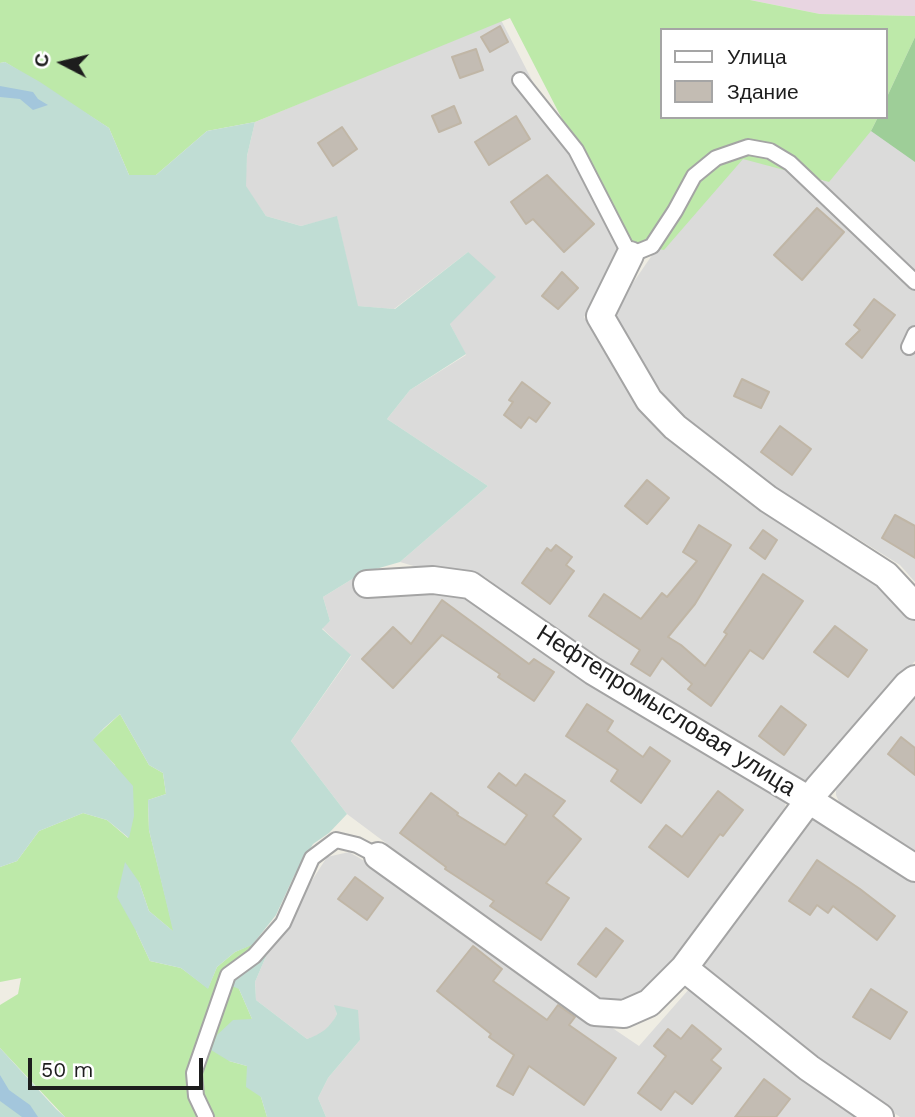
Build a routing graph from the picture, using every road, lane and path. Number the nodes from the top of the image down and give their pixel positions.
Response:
1 (520, 80) dead end
2 (629, 256) junction
3 (915, 282) edge
4 (367, 584) dead end
5 (915, 606) edge
6 (915, 679) edge
7 (809, 800) junction
8 (378, 856) joint
9 (915, 868) edge
10 (684, 968) junction
11 (206, 1117) edge
12 (880, 1117) edge

1 - 2 lane
2 - 3 lane
2 - 5 street
4 - 7 street, Нефтепромысловая улица
6 - 7 street
7 - 9 street, Нефтепромысловая улица
7 - 10 street
8 - 10 street
8 - 11 lane
10 - 12 street

